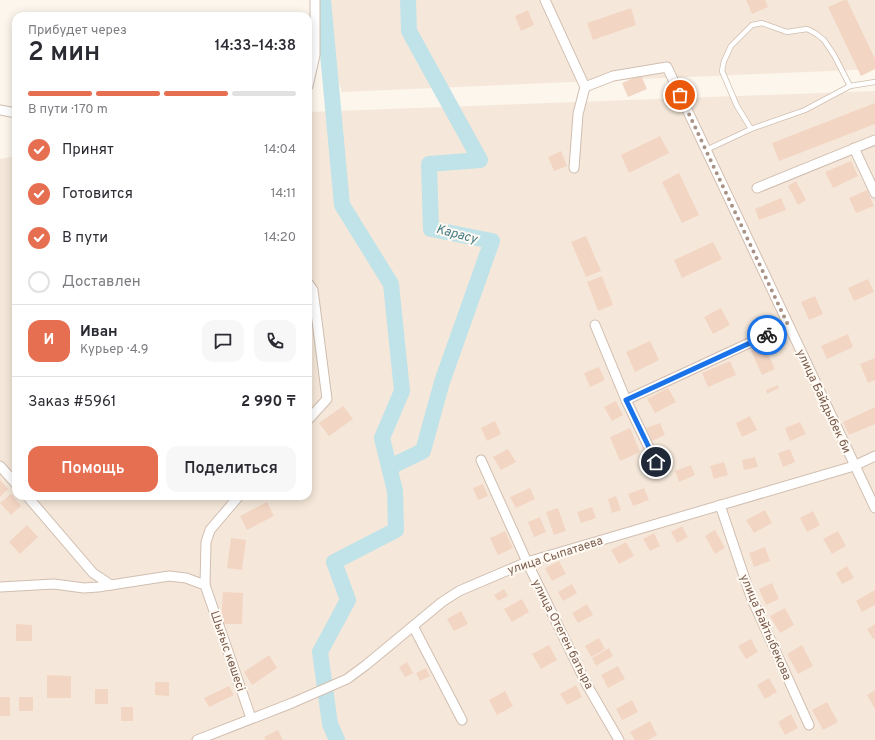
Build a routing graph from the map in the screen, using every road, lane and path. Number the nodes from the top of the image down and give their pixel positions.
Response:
1 (315, 0) edge
2 (545, 0) edge
3 (312, 68) edge
4 (875, 82) edge
5 (850, 86) junction
6 (585, 87) junction
7 (0, 110) edge
8 (12, 112) edge
9 (751, 129) junction
10 (875, 140) edge
11 (854, 148) junction
12 (706, 150) junction
13 (574, 168) dead end
14 (757, 188) dead end
15 (875, 193) edge
16 (312, 289) edge
17 (595, 324) dead end
18 (788, 325) junction
19 (626, 400) junction
20 (312, 416) edge
21 (875, 456) edge
22 (482, 460) dead end
23 (656, 462) dead end
24 (0, 466) edge
25 (854, 466) junction
26 (12, 480) edge
27 (30, 500) edge
28 (236, 500) edge
29 (720, 505) junction
30 (875, 508) edge
31 (526, 562) junction
32 (111, 585) junction
33 (205, 585) junction
34 (0, 587) edge
35 (413, 626) junction
36 (251, 718) junction
37 (462, 720) dead end
38 (809, 725) dead end
39 (197, 740) edge
40 (619, 740) edge

1 - 3 street
2 - 6 street
4 - 5 lane
5 - 9 lane
5 - 9 lane
6 - 12 street, улица Байдыбек би
6 - 13 street
7 - 8 street
9 - 12 lane
10 - 11 street
11 - 14 street
11 - 15 street
12 - 18 street, улица Байдыбек би
16 - 20 street
17 - 19 street
18 - 19 street
18 - 25 street, улица Байдыбек би
19 - 23 street
21 - 25 street, улица Сыпатаева
22 - 31 street, улица Отеген батыра
24 - 26 street
25 - 29 street, улица Сыпатаева
25 - 30 street, улица Байдыбек би
27 - 32 street
28 - 33 street
29 - 31 street, улица Сыпатаева
29 - 38 street, улица Байтыбекова
31 - 35 street, улица Сыпатаева
31 - 40 street, улица Отеген батыра
32 - 33 street
32 - 34 street
33 - 36 street, Шығыс көшесі
35 - 36 street, улица Сыпатаева
35 - 37 street
36 - 39 street, улица Сыпатаева

